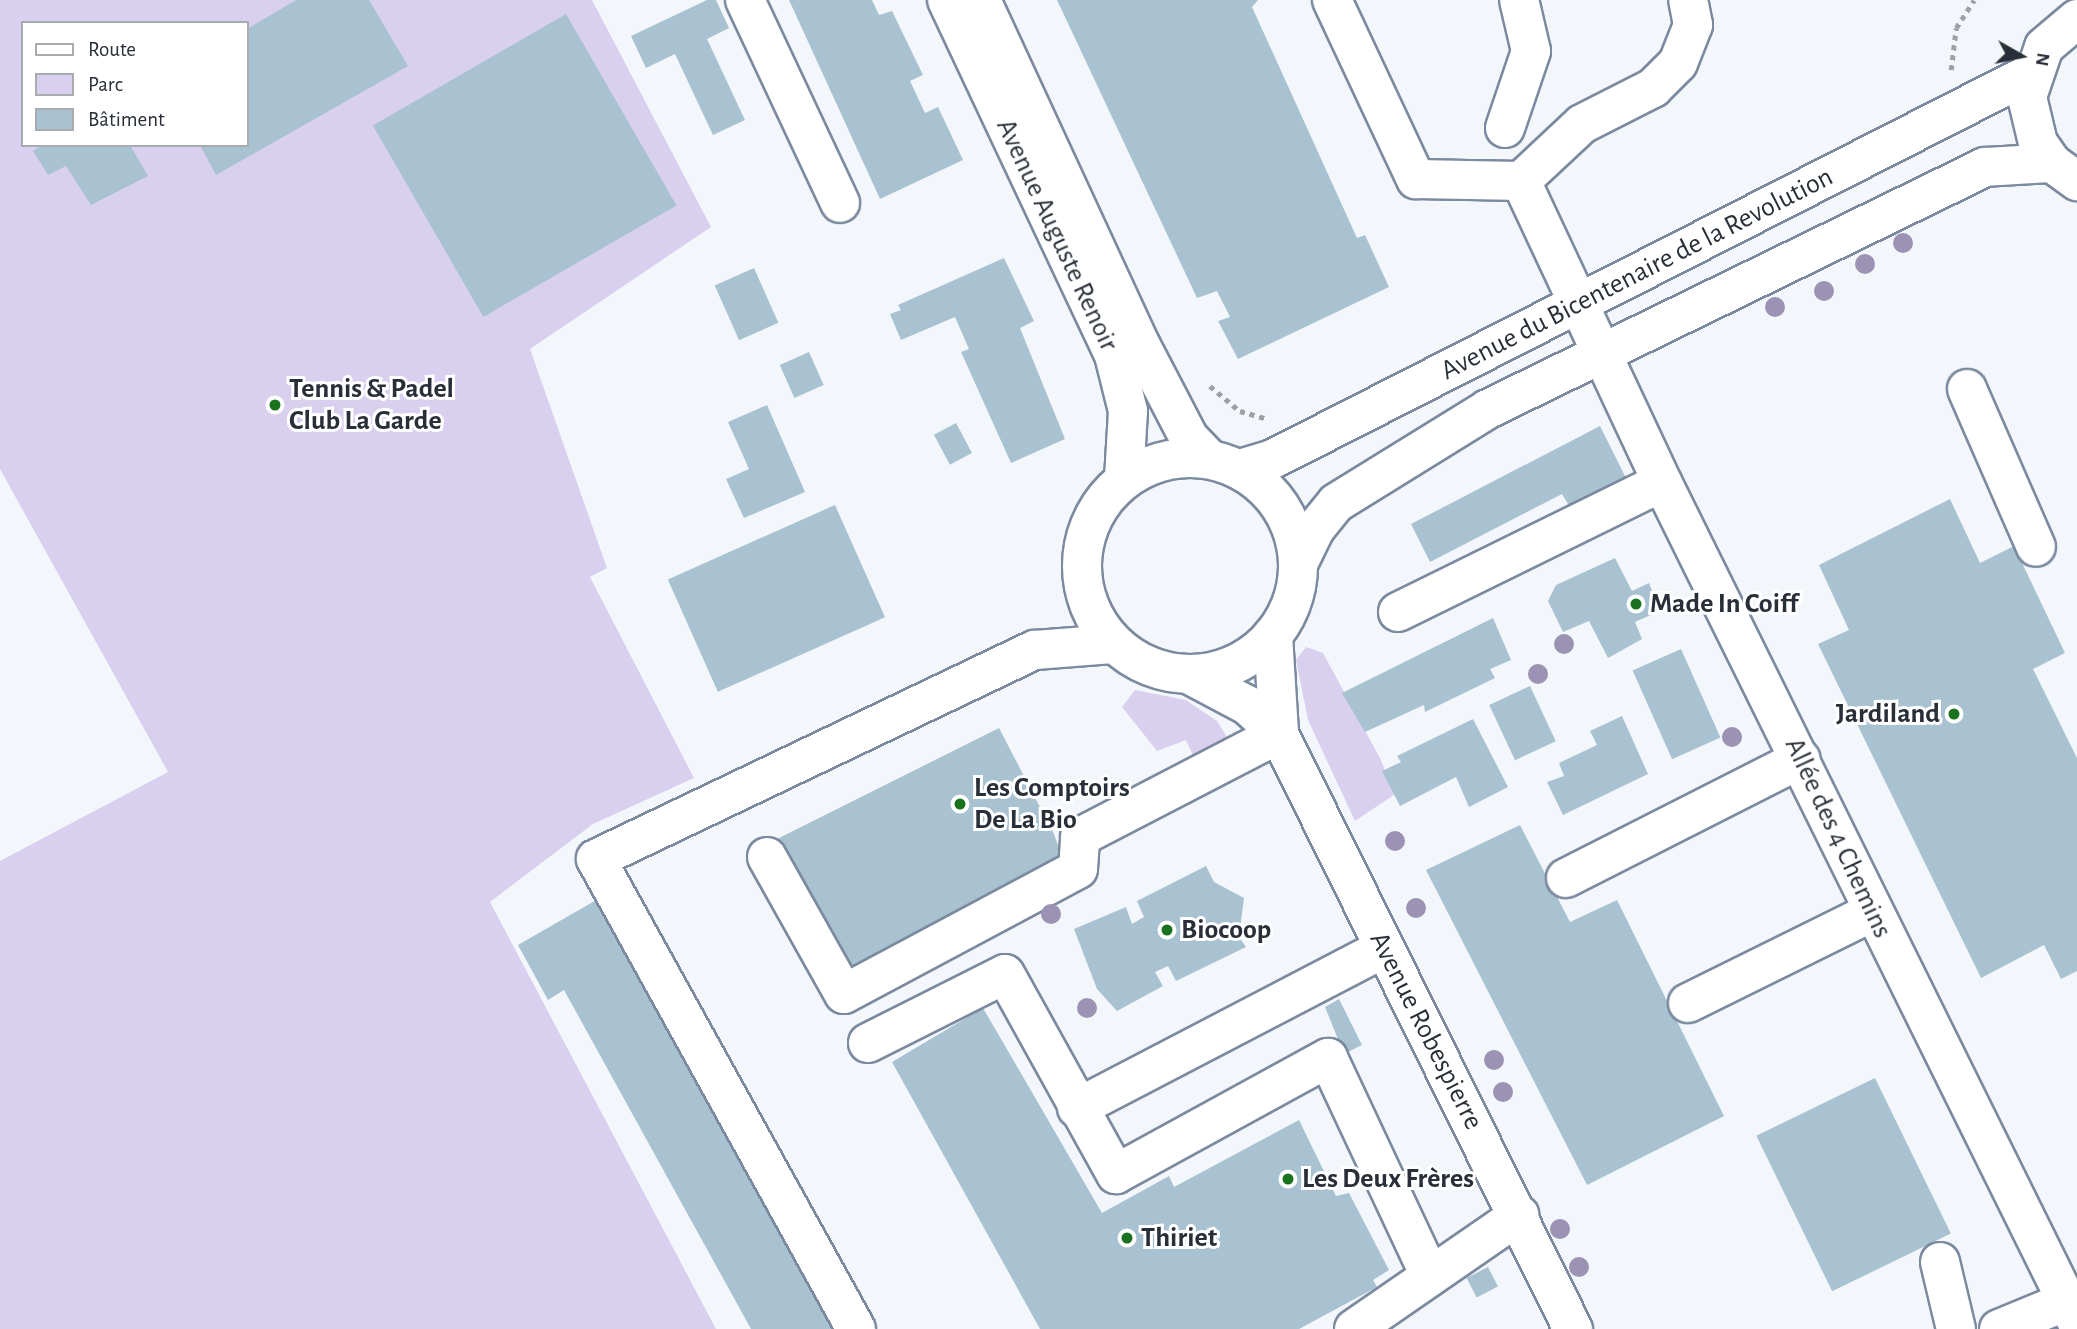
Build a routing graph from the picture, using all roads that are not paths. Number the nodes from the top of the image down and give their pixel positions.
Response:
1 (745, 0) edge
2 (947, 0) edge
3 (981, 0) edge
4 (1332, 0) edge
5 (1519, 0) edge
6 (1688, 0) edge
7 (2070, 15) edge
8 (2031, 73) junction
9 (1505, 128) dead end
10 (2065, 172) edge
11 (1521, 181) junction
12 (840, 203) dead end
13 (1580, 300) junction
14 (1605, 352) junction
15 (1967, 389) dead end
16 (1224, 463) junction
17 (1124, 479) junction
18 (1662, 482) junction
19 (2036, 547) dead end
20 (1298, 564) junction
21 (1083, 586) junction
22 (1398, 612) dead end
23 (1273, 635) junction
24 (1113, 644) junction
25 (1035, 650) junction
26 (1191, 675) junction
27 (1279, 734) junction
28 (1801, 759) junction
29 (767, 857) dead end
30 (1566, 878) dead end
31 (1872, 912) junction
32 (1383, 949) junction
33 (1688, 1003) dead end
34 (868, 1043) dead end
35 (1077, 1108) junction
36 (1519, 1215) junction
37 (1940, 1262) dead end
38 (1430, 1276) junction
39 (2072, 1312) edge
40 (856, 1329) edge
41 (1354, 1329) edge
42 (1573, 1329) edge
43 (1956, 1329) edge
44 (1998, 1329) edge

1 - 12 street
2 - 17 street, Avenue Auguste Renoir
3 - 16 street, Avenue Auguste Renoir
4 - 11 street
5 - 9 street
6 - 11 street
7 - 8 street
8 - 10 street
8 - 13 street, Avenue du Bicentenaire de la Revolution
10 - 14 street, Avenue du Bicentenaire de la Revolution
11 - 13 street, Allée des 4 Chemins
13 - 14 street, Allée des 4 Chemins
13 - 16 street, Avenue du Bicentenaire de la Revolution
14 - 18 street, Allée des 4 Chemins
14 - 20 street, Avenue du Bicentenaire de la Revolution
15 - 19 street
16 - 17 street
16 - 20 street
17 - 21 street
18 - 22 street
18 - 28 street, Allée des 4 Chemins
20 - 23 street
21 - 24 street
21 - 25 street
23 - 26 street
23 - 27 street, Avenue Robespierre
24 - 25 street
24 - 26 street
25 - 40 street
26 - 27 street, Avenue Robespierre
27 - 29 street
27 - 32 street, Avenue Robespierre
28 - 30 street
28 - 31 street, Allée des 4 Chemins
31 - 33 street
31 - 39 street, Allée des 4 Chemins
32 - 35 street
32 - 36 street, Avenue Robespierre
34 - 35 street
35 - 38 street
36 - 38 street
36 - 42 street, Avenue Robespierre
37 - 43 street
38 - 41 street
39 - 44 street

